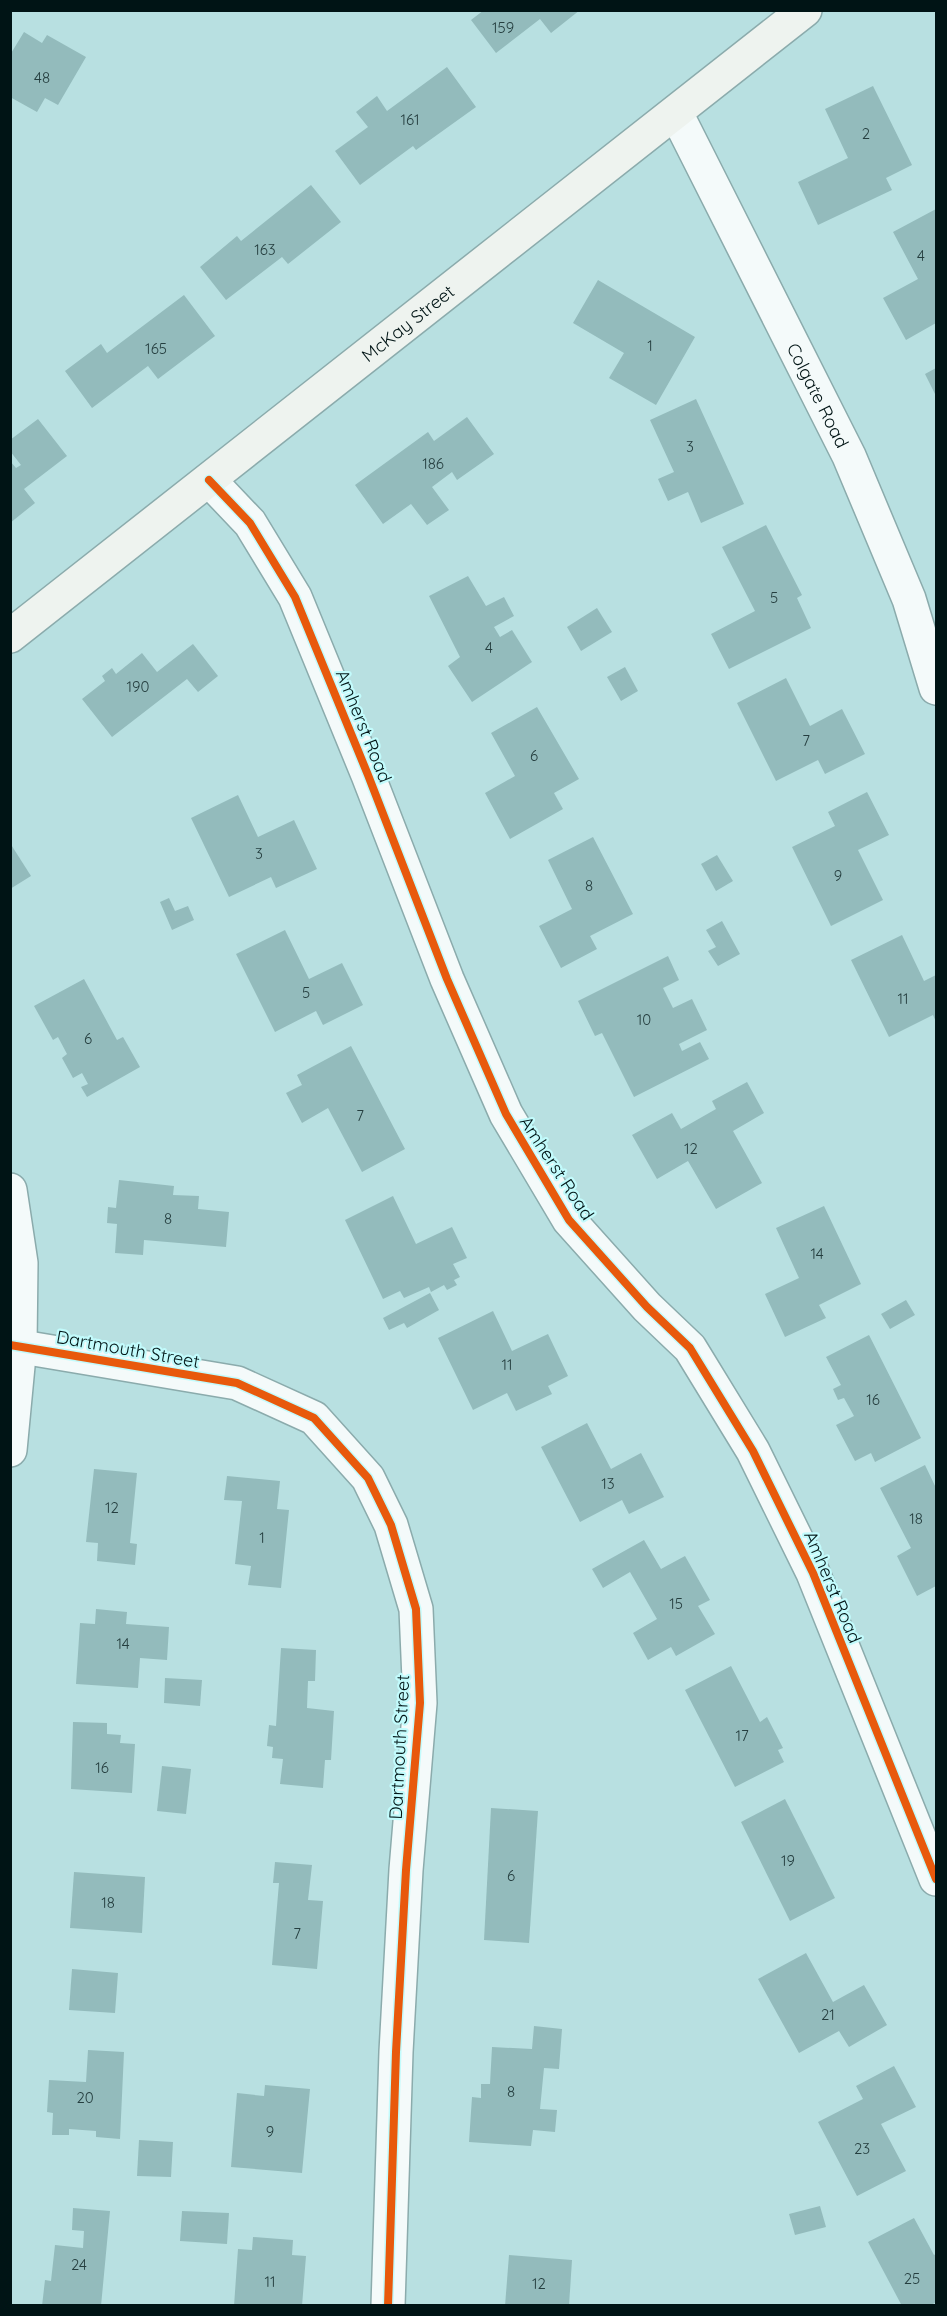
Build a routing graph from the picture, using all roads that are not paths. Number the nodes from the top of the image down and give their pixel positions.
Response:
1 (805, 10) edge
2 (676, 112) junction
3 (209, 480) junction
4 (10, 636) edge
5 (936, 688) edge
6 (10, 1190) edge
7 (15, 1345) edge
8 (10, 1450) edge
9 (936, 1879) edge
10 (388, 2306) edge

1 - 2 main road, McKay Street
2 - 3 main road, McKay Street
2 - 5 street, Colgate Road
3 - 4 main road, McKay Street
3 - 9 street, Amherst Road
6 - 7 street
7 - 8 street
7 - 10 street, Dartmouth Street

